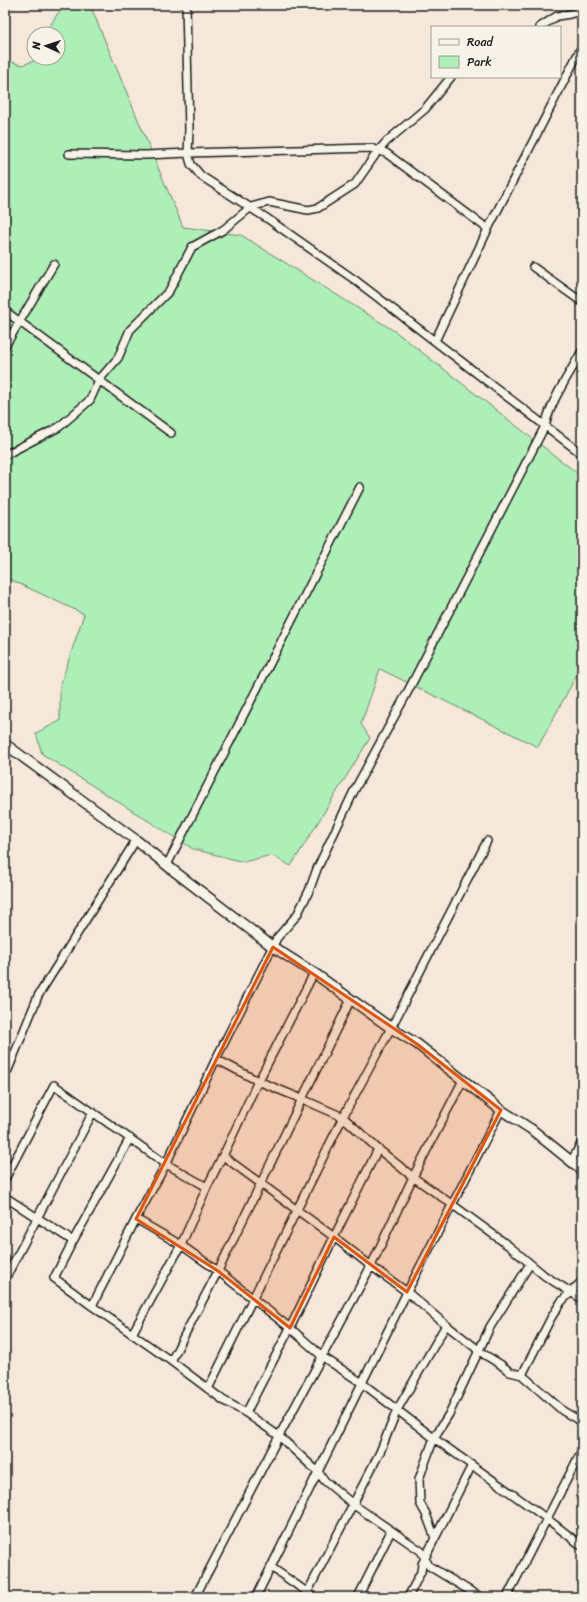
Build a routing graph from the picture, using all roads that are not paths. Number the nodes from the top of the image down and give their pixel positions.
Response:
1 (186, 5) edge
2 (582, 10) edge
3 (542, 26) edge
4 (582, 46) edge
5 (450, 78) edge
6 (378, 151) junction
7 (188, 153) junction
8 (69, 154) dead end
9 (251, 207) junction
10 (488, 229) junction
11 (54, 264) dead end
12 (533, 267) dead end
13 (582, 302) edge
14 (5, 311) edge
15 (20, 320) junction
16 (435, 341) junction
17 (5, 346) edge
18 (582, 352) edge
19 (99, 380) junction
20 (546, 426) junction
21 (171, 433) dead end
22 (582, 454) edge
23 (5, 455) edge
24 (360, 487) dead end
25 (5, 744) edge
26 (136, 840) junction
27 (487, 840) dead end
28 (167, 865) junction
29 (273, 947) junction
30 (314, 973) junction
31 (351, 999) junction
32 (392, 1028) junction
33 (216, 1059) junction
34 (5, 1072) edge
35 (463, 1080) junction
36 (258, 1081) junction
37 (302, 1099) junction
38 (501, 1110) junction
39 (93, 1112) junction
40 (343, 1117) junction
41 (130, 1138) junction
42 (582, 1142) edge
43 (378, 1149) junction
44 (571, 1162) junction
45 (166, 1164) junction
46 (582, 1170) edge
47 (413, 1177) junction
48 (5, 1179) edge
49 (260, 1182) junction
50 (207, 1187) junction
51 (5, 1197) edge
52 (453, 1205) junction
53 (297, 1210) junction
54 (37, 1217) junction
55 (136, 1219) junction
56 (334, 1237) junction
57 (73, 1241) junction
58 (181, 1245) junction
59 (530, 1264) junction
60 (371, 1266) junction
61 (218, 1271) junction
62 (5, 1279) edge
63 (582, 1280) edge
64 (407, 1292) junction
65 (570, 1292) junction
66 (582, 1298) edge
67 (253, 1299) junction
68 (92, 1306) junction
69 (446, 1325) junction
70 (290, 1328) junction
71 (132, 1334) junction
72 (479, 1350) junction
73 (323, 1357) junction
74 (171, 1361) junction
75 (522, 1375) junction
76 (362, 1383) junction
77 (208, 1389) junction
78 (397, 1410) junction
79 (246, 1413) junction
80 (582, 1422) edge
81 (279, 1436) junction
82 (434, 1438) junction
83 (582, 1450) edge
84 (472, 1465) junction
85 (318, 1472) junction
86 (354, 1505) junction
87 (546, 1518) junction
88 (391, 1531) junction
89 (435, 1538) junction
90 (582, 1546) edge
91 (425, 1558) junction
92 (271, 1566) junction
93 (306, 1595) edge
94 (195, 1597) edge
95 (256, 1597) edge
96 (314, 1597) edge
97 (358, 1597) edge
98 (408, 1597) edge
99 (480, 1597) edge
100 (507, 1597) edge

1 - 7 street
2 - 3 street
4 - 10 street
5 - 6 street
6 - 7 street
6 - 9 street
6 - 10 street
7 - 8 street
7 - 9 street
9 - 16 street
9 - 19 street
10 - 16 street
11 - 15 street
12 - 13 street
14 - 15 street
15 - 17 street
15 - 19 street
16 - 20 street
18 - 20 street
19 - 21 street
19 - 23 street
20 - 22 street
20 - 29 street
24 - 28 street
25 - 26 street
26 - 28 street
26 - 34 street
27 - 32 street
28 - 29 street
29 - 30 street
29 - 33 street
30 - 31 street
30 - 36 street
31 - 32 street
31 - 37 street
32 - 35 street
32 - 40 street
33 - 36 street
33 - 45 street
35 - 38 street
35 - 47 street
36 - 37 street
36 - 49 street
36 - 50 street
37 - 40 street
37 - 49 street
38 - 44 street
38 - 52 street
39 - 41 street
39 - 48 street
39 - 54 street
40 - 43 street
40 - 53 street
41 - 45 street
41 - 57 street
42 - 44 street
43 - 47 street
43 - 56 street
44 - 46 street
45 - 50 street
45 - 55 street
47 - 52 street
47 - 60 street
49 - 53 street
49 - 61 street
50 - 58 street
51 - 54 street
52 - 59 street
52 - 64 street
53 - 56 street
53 - 67 street
54 - 57 street
54 - 62 street
55 - 58 street
55 - 68 street
56 - 60 street
56 - 70 street
57 - 68 street
58 - 61 street
58 - 71 street
59 - 65 street
59 - 72 street
60 - 64 street
60 - 73 street
61 - 67 street
61 - 74 street
63 - 65 street
64 - 69 street
64 - 76 street
65 - 66 street
65 - 75 street
67 - 70 street
67 - 77 street
68 - 71 street
69 - 72 street
69 - 78 street
70 - 73 street
70 - 79 street
71 - 74 street
72 - 75 street
72 - 82 street
73 - 76 street
73 - 81 street
74 - 77 street
75 - 80 street
76 - 78 street
76 - 85 street
77 - 79 street
78 - 82 street
78 - 86 street
79 - 81 street
81 - 85 street
81 - 94 street
82 - 84 street
82 - 89 street
83 - 87 street
84 - 87 street
84 - 89 street
85 - 86 street
85 - 92 street
86 - 88 street
86 - 93 street
87 - 90 street
87 - 100 street
88 - 91 street
88 - 97 street
89 - 91 street
91 - 98 street
91 - 99 street
92 - 93 street
92 - 95 street
93 - 96 street

